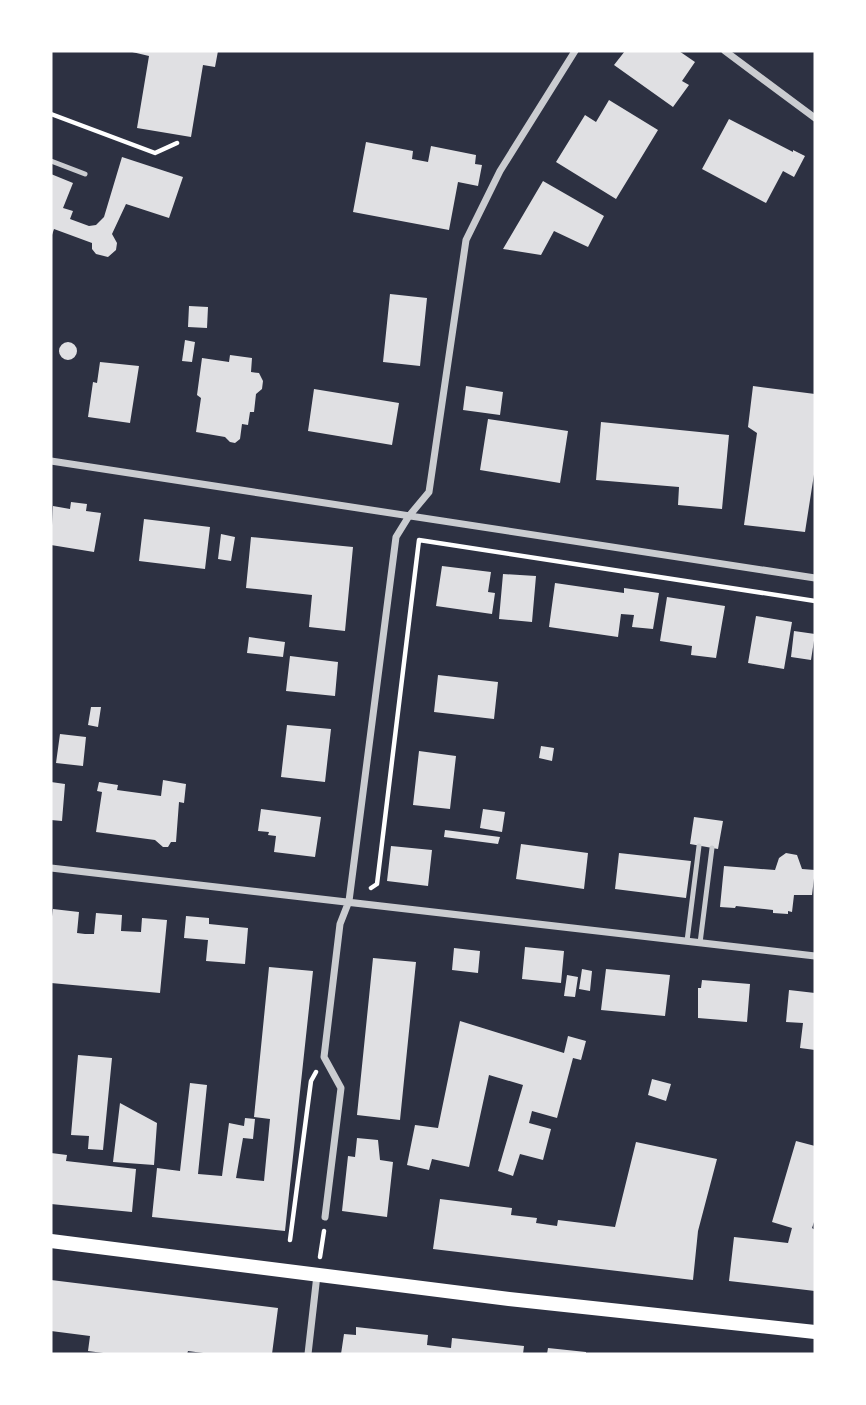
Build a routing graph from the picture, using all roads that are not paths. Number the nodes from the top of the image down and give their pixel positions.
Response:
1 (575, 51) edge
2 (725, 51) edge
3 (815, 118) edge
4 (51, 161) edge
5 (85, 174) dead end
6 (51, 461) edge
7 (409, 516) junction
8 (815, 578) edge
9 (699, 846) dead end
10 (712, 848) dead end
11 (51, 868) edge
12 (349, 901) junction
13 (687, 941) junction
14 (700, 943) junction
15 (815, 956) edge
16 (325, 1217) road end
17 (51, 1241) edge
18 (317, 1274) junction
19 (815, 1332) edge
20 (308, 1354) edge

1 - 7 street
2 - 3 street
4 - 5 lane
6 - 7 street
7 - 8 street
7 - 12 street
9 - 13 lane
10 - 14 lane
11 - 12 street
12 - 13 street
12 - 16 street
13 - 14 street
14 - 15 street
17 - 18 main road
18 - 19 main road
18 - 20 street

